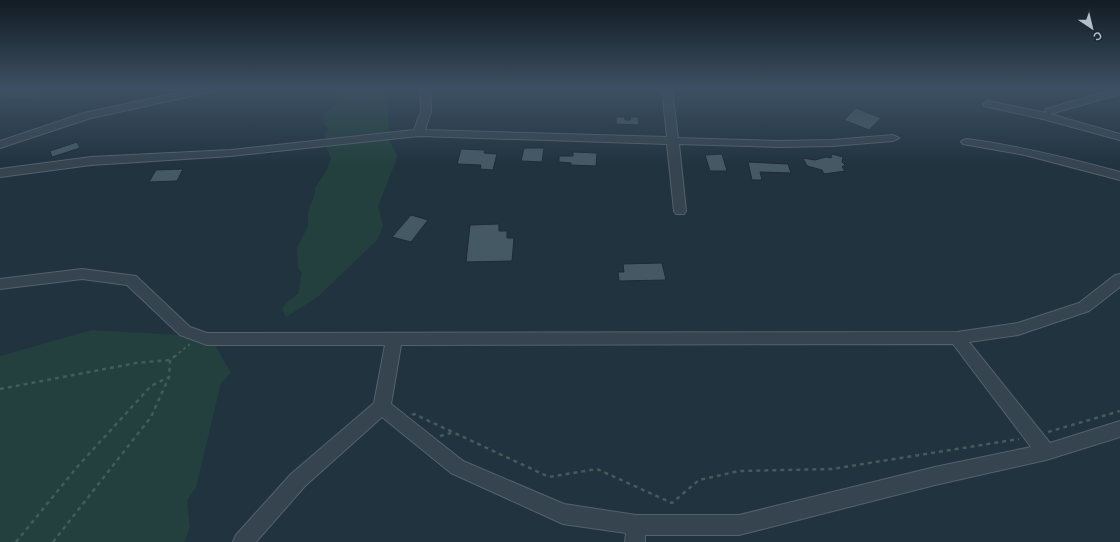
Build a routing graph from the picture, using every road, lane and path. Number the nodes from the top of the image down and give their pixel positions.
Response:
1 (91, 114) edge
2 (425, 114) edge
3 (669, 114) edge
4 (1037, 114) edge
5 (420, 133) junction
6 (1120, 137) edge
7 (893, 138) dead end
8 (672, 141) junction
9 (967, 142) dead end
10 (0, 145) edge
11 (0, 173) edge
12 (1120, 176) edge
13 (680, 211) dead end
14 (1120, 279) edge
15 (0, 284) edge
16 (198, 337) junction
17 (958, 338) junction
18 (394, 339) junction
19 (170, 360) junction
20 (169, 377) junction
21 (0, 389) edge
22 (382, 408) junction
23 (1120, 411) edge
24 (414, 414) dead end
25 (1120, 429) edge
26 (1034, 437) junction
27 (1046, 452) junction
28 (636, 533) edge
29 (16, 542) edge
30 (52, 542) edge
31 (243, 542) edge

1 - 10 street
2 - 5 street
3 - 8 street
4 - 6 street
5 - 8 street
5 - 11 street
7 - 8 street
8 - 13 street
9 - 12 street
14 - 17 street
15 - 16 street
16 - 18 street
16 - 19 path
17 - 18 street
17 - 26 street
18 - 22 street
19 - 20 path
19 - 21 path
20 - 29 path
20 - 30 path
22 - 28 street
22 - 31 street
23 - 26 path
24 - 26 path
25 - 27 street
26 - 27 street
27 - 28 street

